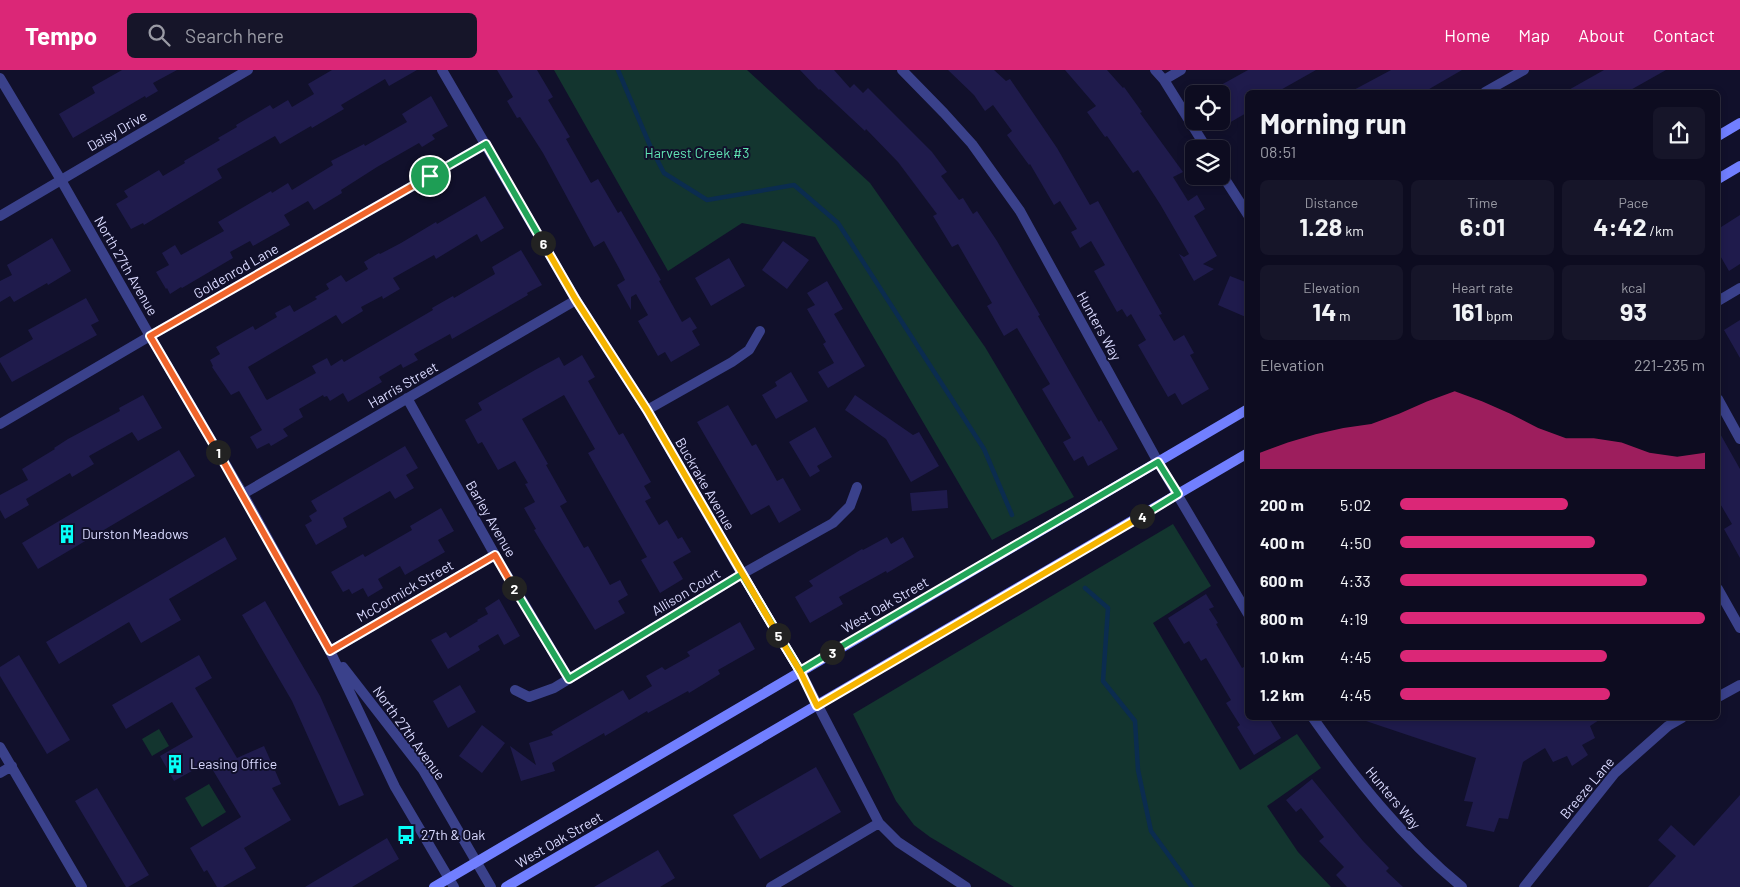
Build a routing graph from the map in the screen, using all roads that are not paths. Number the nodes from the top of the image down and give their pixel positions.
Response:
1 (248, 70) edge
2 (442, 70) edge
3 (902, 70) edge
4 (1155, 70) edge
5 (1180, 70) edge
6 (1524, 70) edge
7 (0, 78) edge
8 (1164, 80) junction
9 (1489, 90) edge
10 (1740, 124) edge
11 (1720, 135) edge
12 (1201, 140) edge
13 (486, 144) junction
14 (1740, 166) edge
15 (1720, 179) edge
16 (61, 180) junction
17 (1229, 185) edge
18 (1245, 210) edge
19 (0, 216) edge
20 (1740, 288) edge
21 (576, 300) junction
22 (1720, 300) edge
23 (760, 331) dead end
24 (150, 336) junction
25 (407, 398) junction
26 (1720, 403) edge
27 (647, 410) junction
28 (1245, 411) edge
29 (0, 424) edge
30 (1740, 439) edge
31 (1245, 455) edge
32 (1158, 462) junction
33 (857, 487) dead end
34 (243, 494) junction
35 (1178, 494) junction
36 (495, 555) junction
37 (742, 574) junction
38 (1720, 593) edge
39 (1245, 609) edge
40 (1740, 628) edge
41 (330, 651) junction
42 (800, 671) junction
43 (569, 679) junction
44 (1740, 685) edge
45 (515, 690) dead end
46 (1720, 696) edge
47 (817, 706) junction
48 (1315, 720) edge
49 (1678, 720) edge
50 (0, 747) edge
51 (12, 766) junction
52 (0, 773) edge
53 (880, 823) junction
54 (477, 861) junction
55 (451, 882) edge
56 (82, 887) edge
57 (434, 887) edge
58 (491, 887) edge
59 (506, 887) edge
60 (771, 887) edge
61 (966, 887) edge
62 (1462, 887) edge
63 (1524, 887) edge

1 - 16 street, Daisy Drive
2 - 13 street, Buckrake Avenue
3 - 32 street, Hunters Way
4 - 8 street
5 - 8 street
6 - 9 street
7 - 16 street, North 27th Avenue
8 - 12 street
10 - 11 main road
13 - 21 street, Buckrake Avenue
13 - 24 street, Goldenrod Lane
14 - 15 main road
16 - 19 street, Daisy Drive
16 - 24 street, North 27th Avenue
17 - 18 street
20 - 22 street
21 - 25 street, Harris Street
21 - 27 street, Buckrake Avenue
23 - 27 street
24 - 29 street, Goldenrod Lane
24 - 34 street, North 27th Avenue
25 - 34 street, Harris Street
25 - 36 street, Barley Avenue
26 - 30 street
27 - 37 street, Buckrake Avenue
28 - 32 main road, West Oak Street
31 - 35 main road, West Oak Street
32 - 35 street, Hunters Way
32 - 42 main road, West Oak Street
33 - 37 street, Allison Court
34 - 41 street, North 27th Avenue
35 - 39 street, Hunters Way
35 - 47 main road, West Oak Street
36 - 41 street, McCormick Street
36 - 43 street, Barley Avenue
37 - 42 street, Buckrake Avenue
37 - 43 street, Allison Court
38 - 40 street
41 - 54 street, North 27th Avenue
41 - 55 street, North 27th Avenue
42 - 47 street, Buckrake Avenue
42 - 54 main road, West Oak Street
43 - 45 street, Allison Court
44 - 46 street
47 - 53 street, Buckrake Avenue
47 - 59 main road, West Oak Street
48 - 62 street, Hunters Way
49 - 63 street, Breeze Lane
50 - 51 street
51 - 52 street
51 - 56 street
53 - 60 street
53 - 61 street, Buckrake Avenue
54 - 55 main road, West Oak Street
54 - 58 street, North 27th Avenue
55 - 57 main road, West Oak Street

